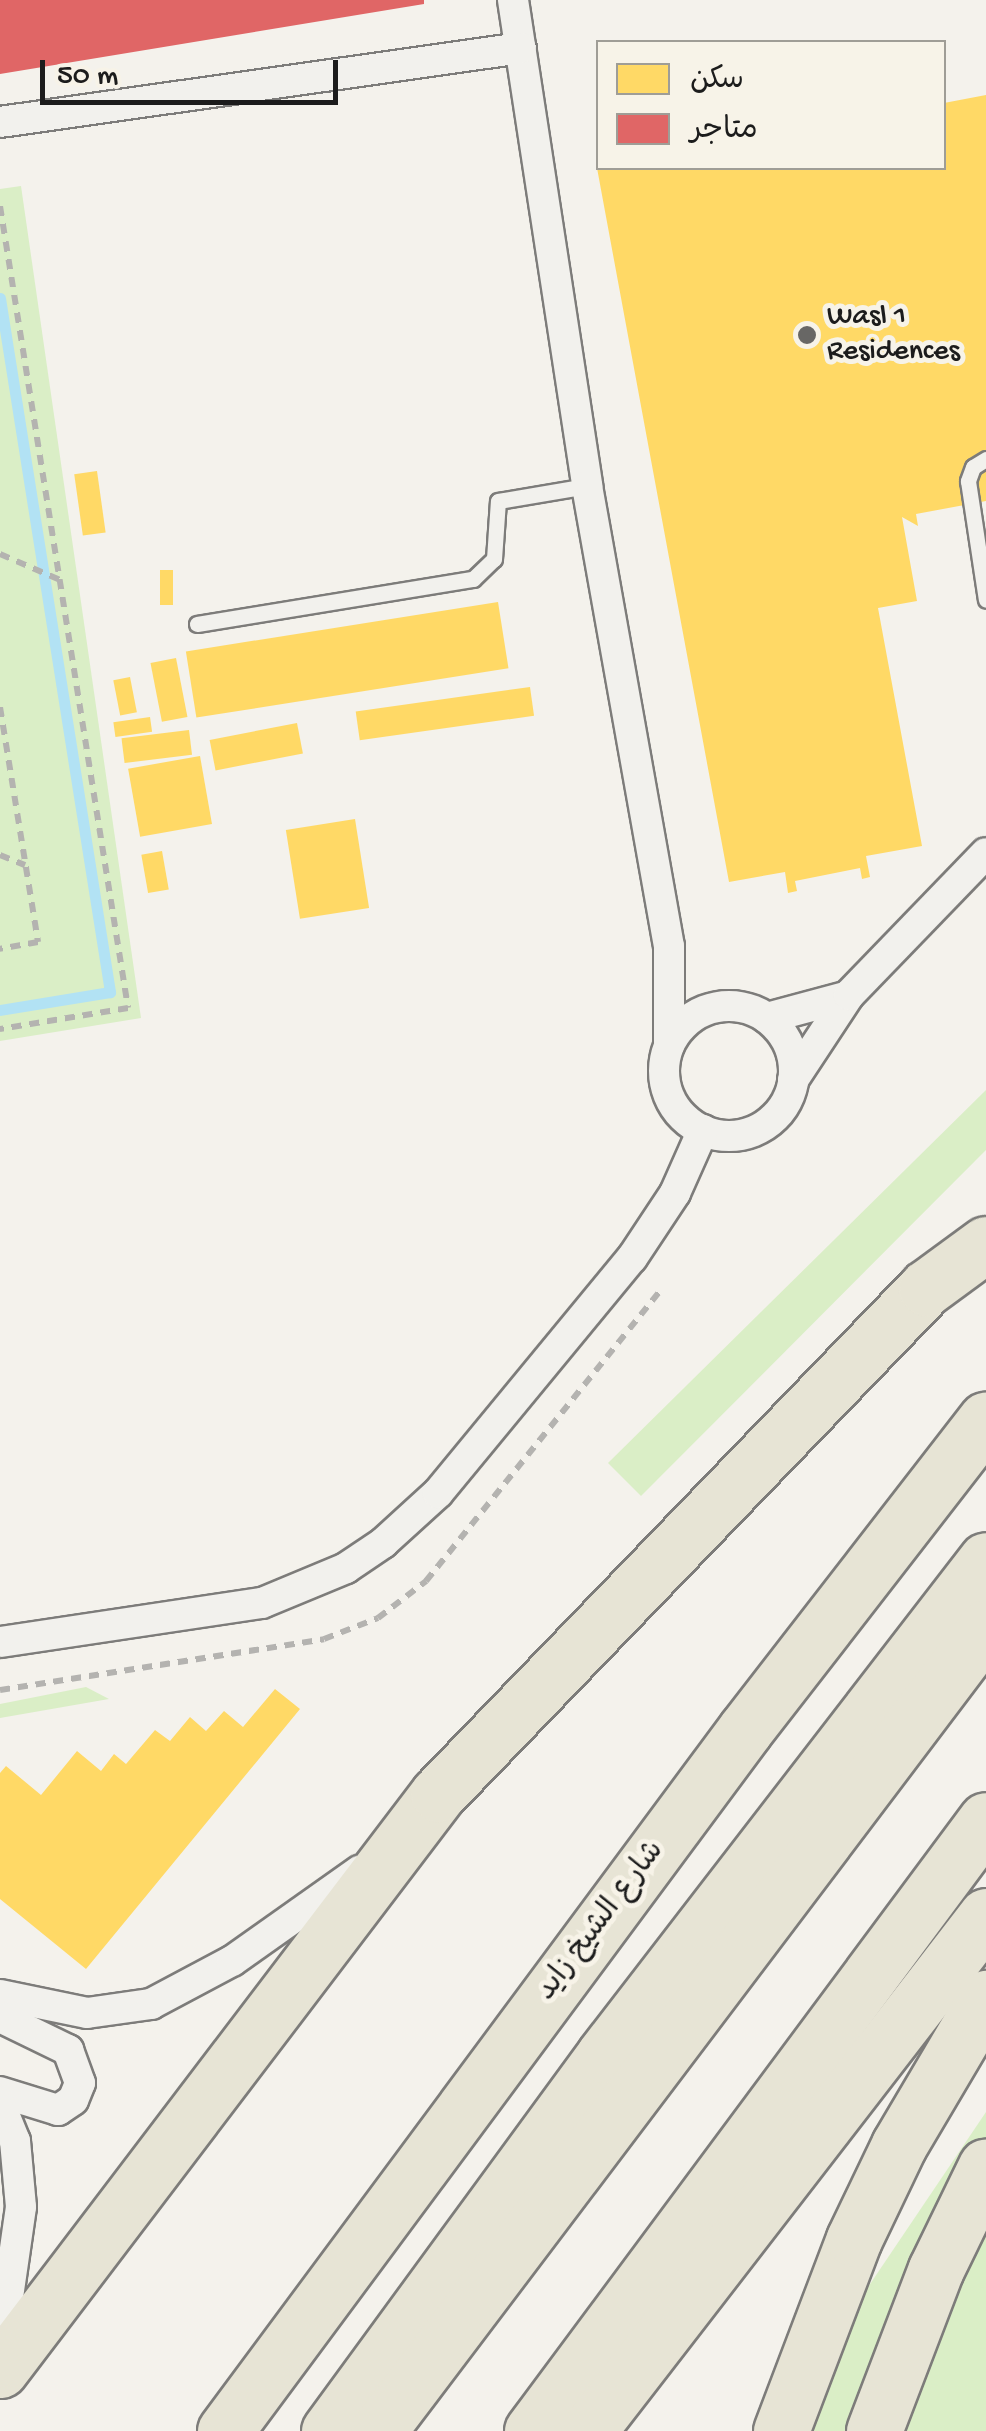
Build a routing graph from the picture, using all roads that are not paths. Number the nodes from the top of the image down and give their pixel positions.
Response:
1 (513, 0) edge
2 (520, 48) junction
3 (0, 122) edge
4 (986, 459) edge
5 (587, 486) junction
6 (986, 600) edge
7 (197, 624) dead end
8 (986, 853) edge
9 (668, 946) junction
10 (849, 995) junction
11 (717, 1007) junction
12 (767, 1018) junction
13 (669, 1045) junction
14 (793, 1080) junction
15 (704, 1130) junction
16 (986, 1244) edge
17 (986, 1419) edge
18 (986, 1560) edge
19 (986, 1627) edge
20 (0, 1642) edge
21 (986, 1820) edge
22 (394, 1846) junction
23 (986, 1916) edge
24 (0, 1995) edge
25 (986, 1998) edge
26 (0, 2016) edge
27 (0, 2092) edge
28 (0, 2104) edge
29 (986, 2166) edge
30 (0, 2352) edge
31 (0, 2370) edge
32 (225, 2431) edge
33 (329, 2431) edge
34 (378, 2431) edge
35 (532, 2431) edge
36 (588, 2431) edge
37 (781, 2431) edge
38 (874, 2431) edge

1 - 2 street
2 - 3 street
2 - 5 street
4 - 6 lane
5 - 7 lane
5 - 9 street
8 - 10 street
9 - 11 street
9 - 13 street
10 - 12 street
10 - 14 street
11 - 12 street
11 - 13 street
12 - 14 street
13 - 15 street
14 - 15 street
15 - 20 street
16 - 22 highway
17 - 32 highway, شارع الشيخ زايد
18 - 33 highway
19 - 34 highway
21 - 35 highway
22 - 24 street
22 - 31 highway
23 - 36 highway
25 - 37 highway
26 - 27 street
28 - 30 street
29 - 38 highway

